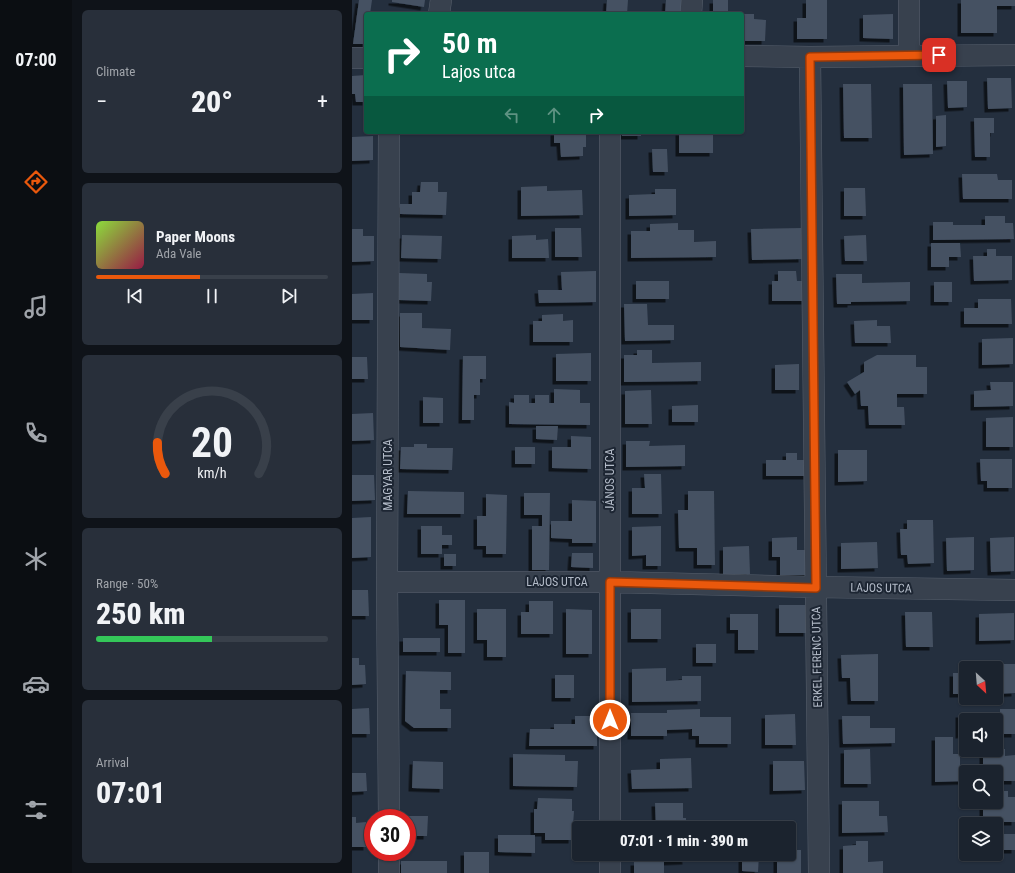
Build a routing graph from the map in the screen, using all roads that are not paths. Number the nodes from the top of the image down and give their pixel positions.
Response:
1 (441, 0) edge
2 (692, 0) edge
3 (909, 0) edge
4 (439, 12) edge
5 (691, 12) edge
6 (909, 55) junction
7 (1015, 55) edge
8 (744, 56) edge
9 (810, 57) junction
10 (352, 58) edge
11 (364, 58) edge
12 (388, 134) edge
13 (610, 134) edge
14 (387, 582) junction
15 (610, 582) junction
16 (816, 588) junction
17 (1015, 590) edge
18 (389, 809) edge
19 (610, 821) edge
20 (389, 861) edge
21 (610, 861) edge
22 (389, 873) edge
23 (610, 873) edge
24 (820, 873) edge

1 - 4 street
2 - 5 street
3 - 6 street
6 - 7 street
6 - 9 street
8 - 9 street
9 - 16 street, ERKEL FERENC UTCA
10 - 11 street
12 - 14 street, MAGYAR UTCA
13 - 15 street, JÁNOS UTCA
14 - 15 street, LAJOS UTCA
14 - 18 street, MAGYAR UTCA
15 - 16 street, LAJOS UTCA
15 - 19 street, JÁNOS UTCA
16 - 17 street, LAJOS UTCA
16 - 24 street, ERKEL FERENC UTCA
20 - 22 street
21 - 23 street

